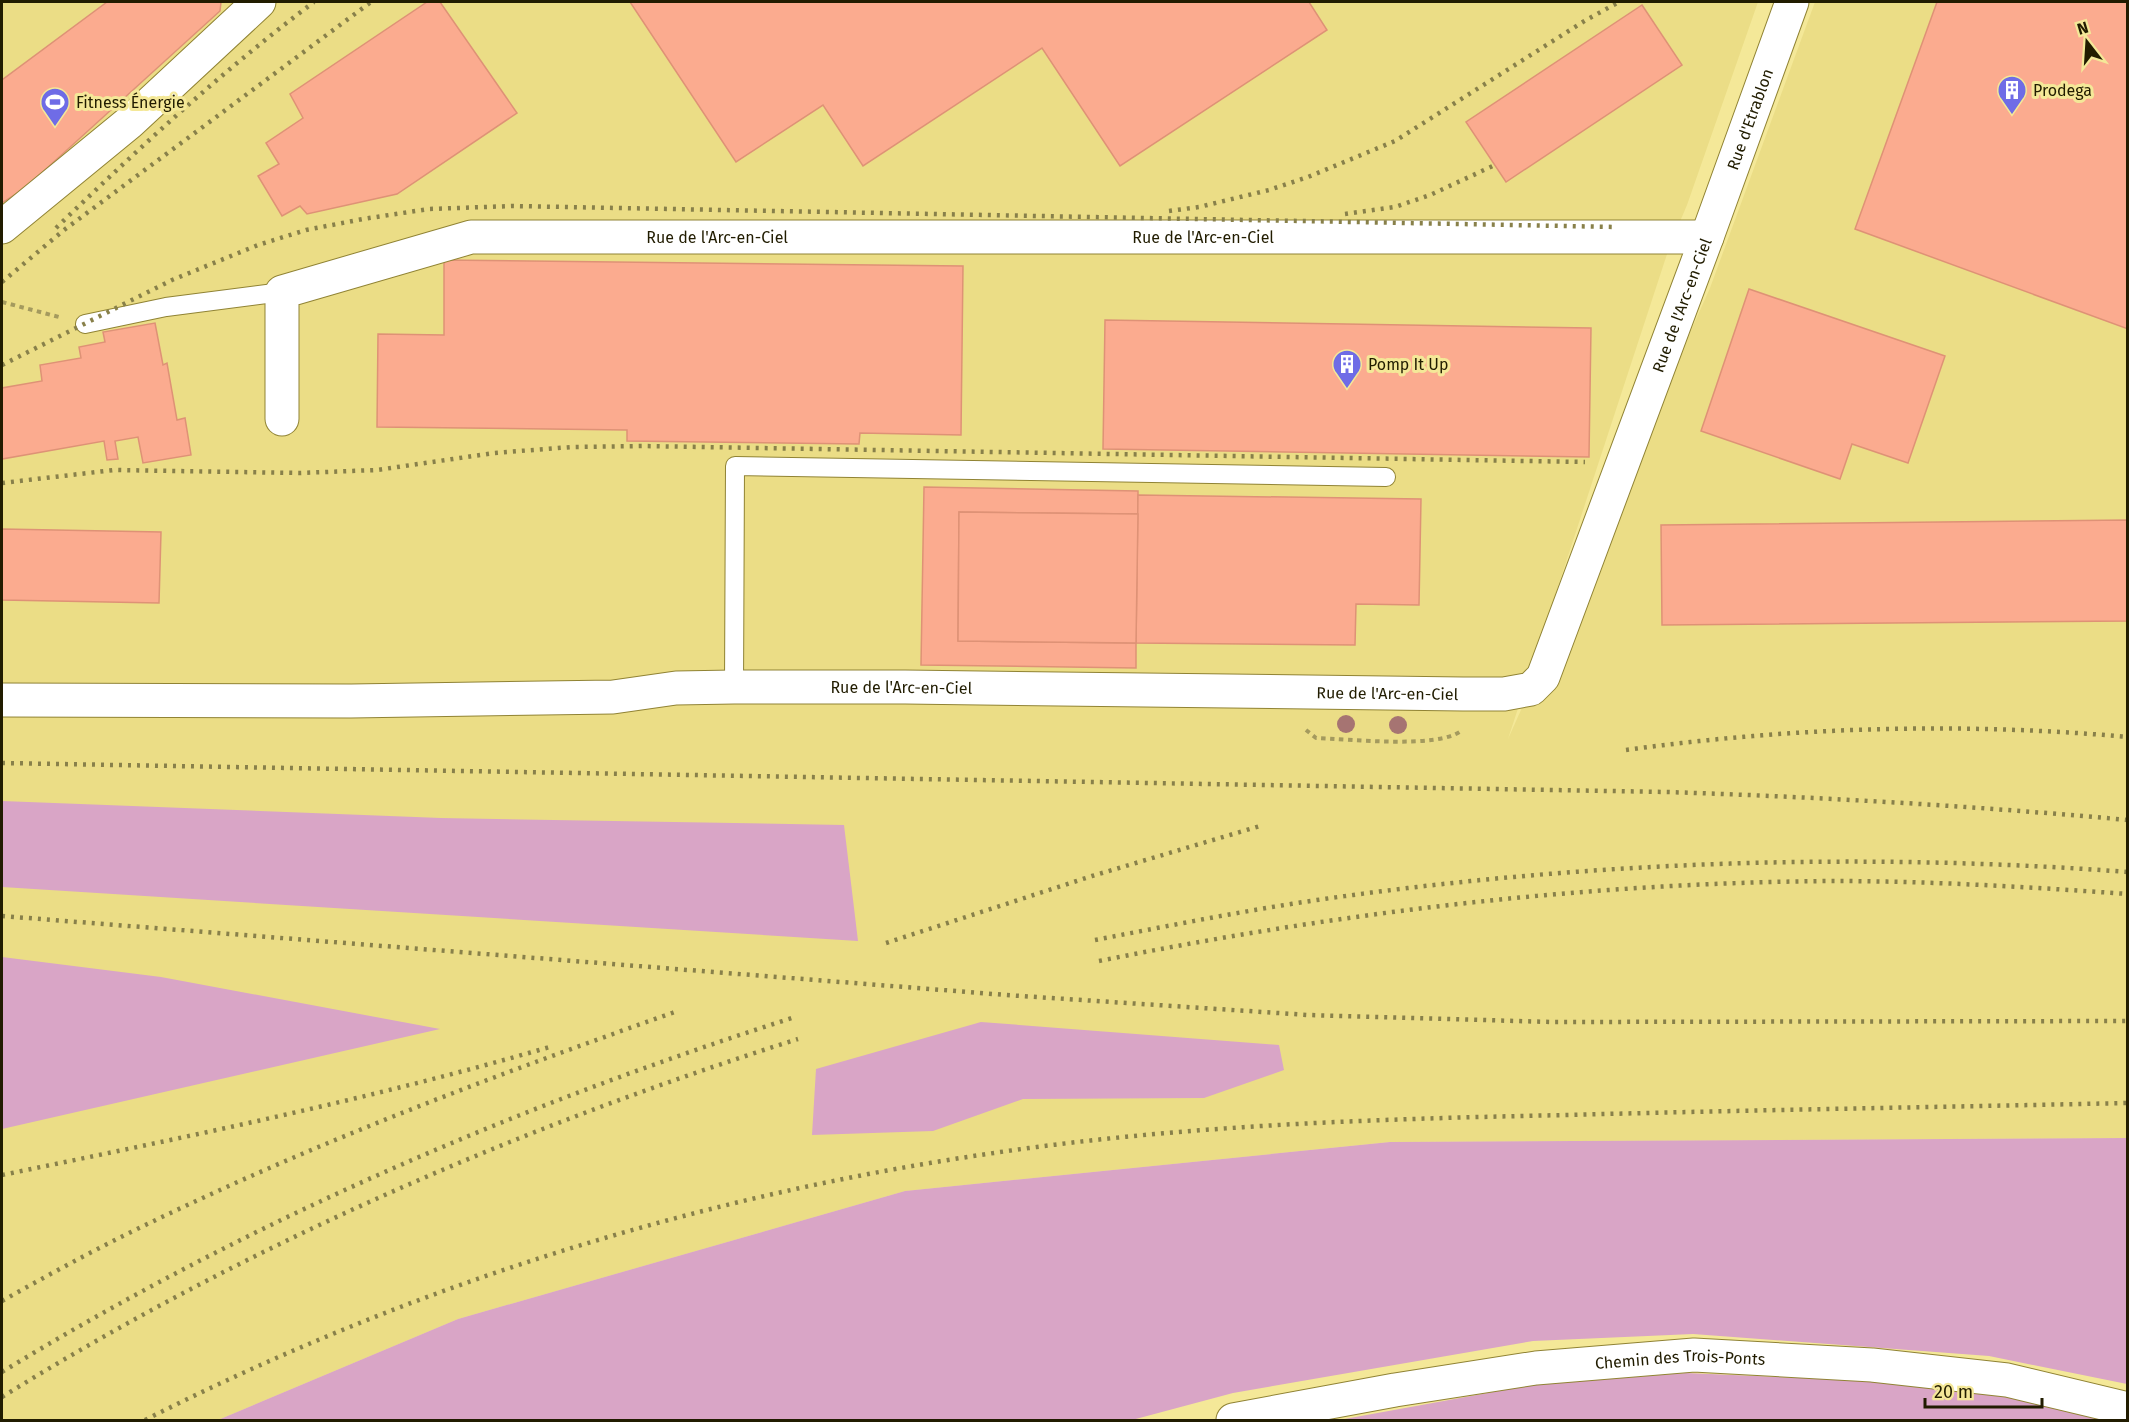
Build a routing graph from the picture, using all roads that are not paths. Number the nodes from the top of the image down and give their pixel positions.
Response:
1 (259, 2) edge
2 (1792, 2) edge
3 (2, 226) edge
4 (1707, 237) junction
5 (282, 292) junction
6 (85, 324) road end
7 (282, 418) dead end
8 (1386, 477) dead end
9 (734, 687) junction
10 (2, 700) edge
11 (2127, 1409) edge
12 (1233, 1420) edge

1 - 3 street
2 - 4 street, Rue d'Etrablon
4 - 5 street, Rue de l'Arc-en-Ciel
4 - 9 street, Rue de l'Arc-en-Ciel
5 - 6 lane
5 - 7 street
8 - 9 lane
9 - 10 street, Rue de l'Arc-en-Ciel
11 - 12 street, Chemin des Trois-Ponts

